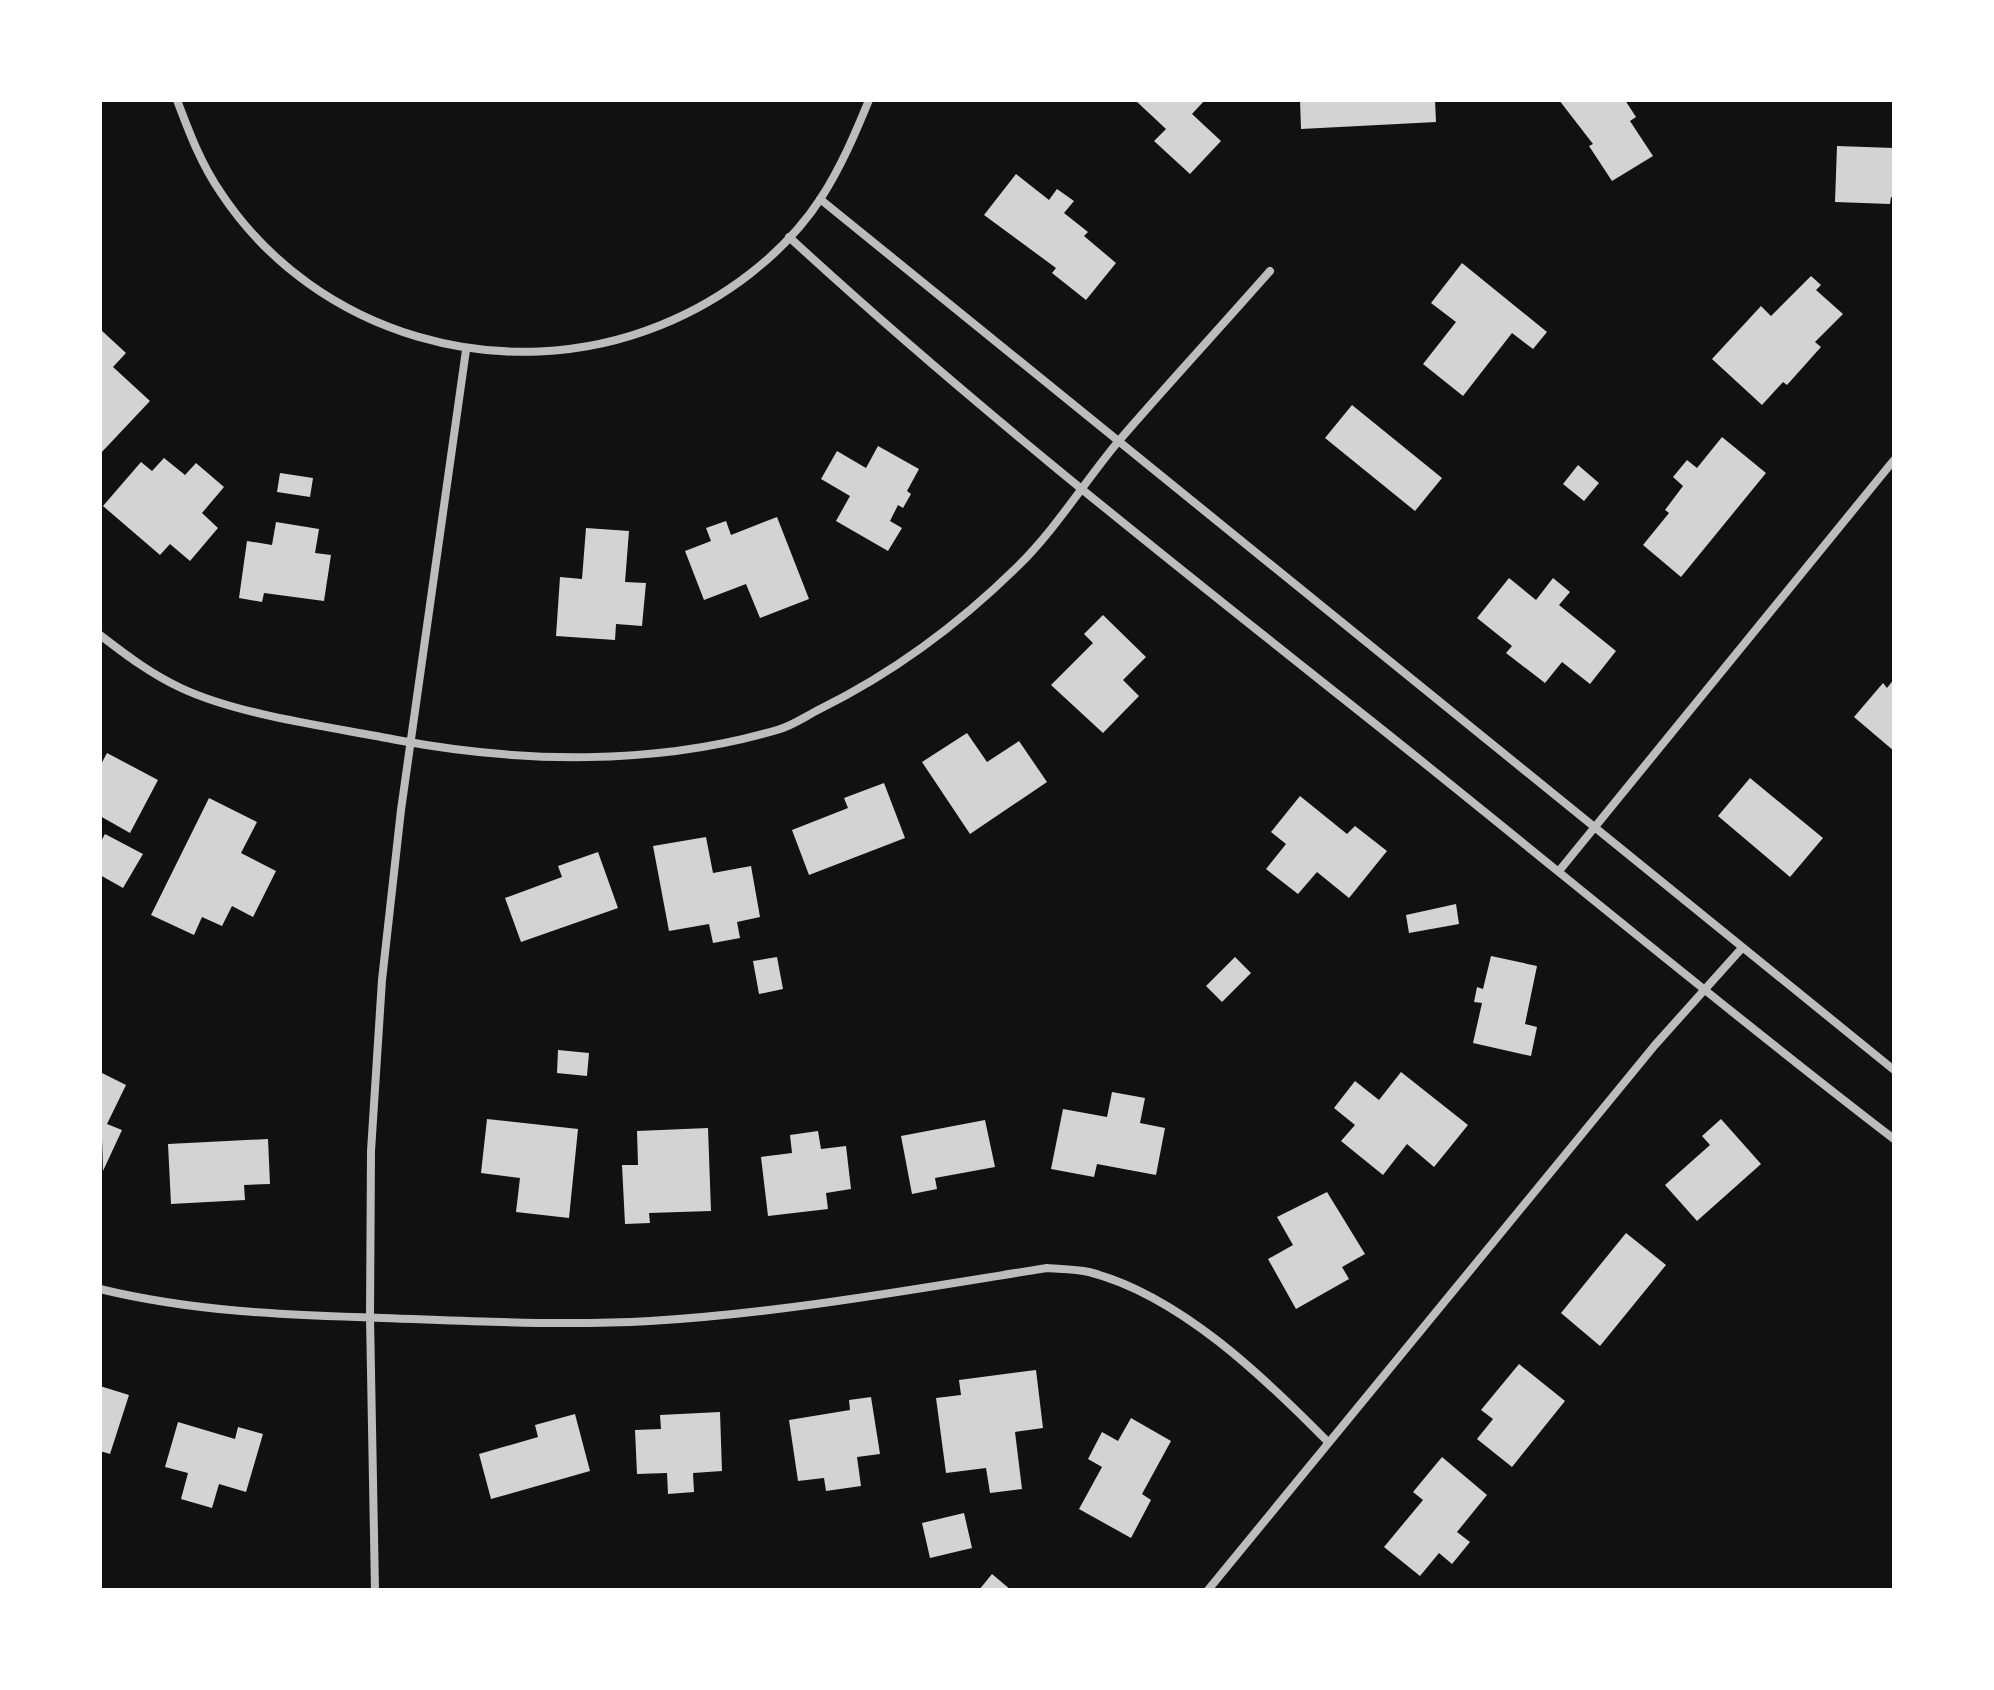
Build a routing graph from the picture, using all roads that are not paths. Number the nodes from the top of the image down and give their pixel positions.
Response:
1 (177, 100) edge
2 (869, 100) edge
3 (820, 199) junction
4 (789, 237) junction
5 (1270, 271) dead end
6 (466, 350) junction
7 (1118, 443) junction
8 (1894, 460) edge
9 (1080, 489) junction
10 (100, 635) edge
11 (412, 742) junction
12 (1594, 826) junction
13 (1559, 871) junction
14 (1742, 948) junction
15 (1703, 992) junction
16 (1894, 1070) edge
17 (1894, 1139) edge
18 (100, 1289) edge
19 (370, 1317) junction
20 (1328, 1442) junction
21 (375, 1590) edge
22 (1208, 1590) edge

1 - 6 street
2 - 3 street
3 - 4 street
3 - 7 street
4 - 6 street
4 - 9 street
5 - 7 street
6 - 11 street
7 - 9 street
7 - 12 street
8 - 12 street
9 - 11 street
9 - 13 street
10 - 11 street
11 - 19 street
12 - 13 street
12 - 14 street
13 - 15 street
14 - 15 street
14 - 16 street
15 - 17 street
15 - 20 street
18 - 19 street
19 - 20 street
19 - 21 street
20 - 22 street

